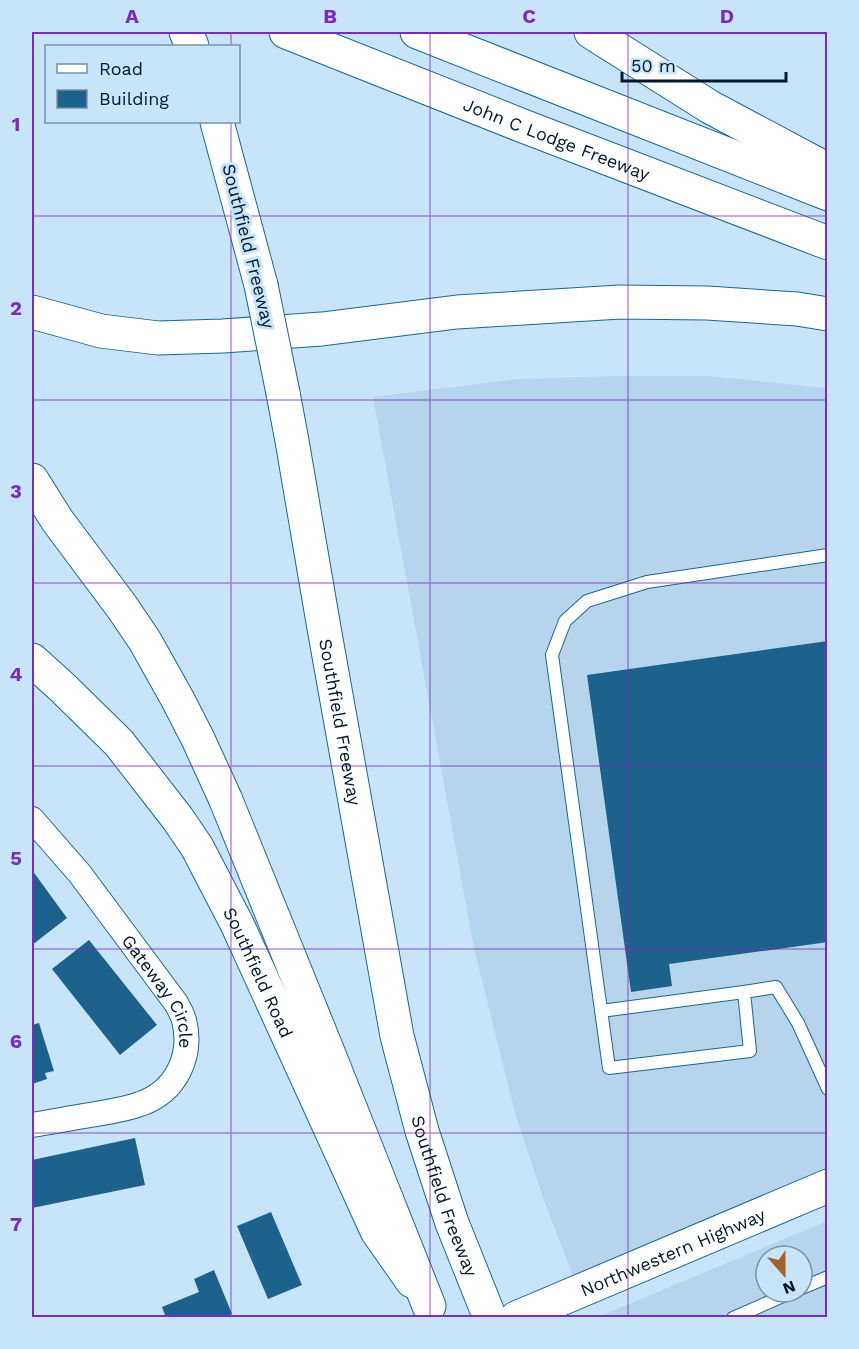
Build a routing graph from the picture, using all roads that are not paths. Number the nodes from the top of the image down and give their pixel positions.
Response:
1 (286, 32) edge
2 (417, 32) edge
3 (591, 32) edge
4 (219, 127) edge
5 (828, 170) edge
6 (828, 194) edge
7 (828, 243) edge
8 (32, 312) edge
9 (828, 314) edge
10 (32, 480) edge
11 (44, 510) edge
12 (828, 555) edge
13 (32, 660) edge
14 (32, 819) edge
15 (744, 992) junction
16 (601, 1011) junction
17 (828, 1089) edge
18 (32, 1125) edge
19 (828, 1186) edge
20 (828, 1277) edge
21 (814, 1283) edge
22 (764, 1304) edge
23 (432, 1312) edge
24 (490, 1317) edge
25 (516, 1317) edge
26 (733, 1317) edge

1 - 7 main road, John C Lodge Freeway
2 - 6 main road
3 - 5 main road
4 - 24 main road, Southfield Freeway, bridge
8 - 9 main road
10 - 11 main road
11 - 23 main road
12 - 16 lane
13 - 23 main road, Southfield Road
14 - 18 street, Gateway Circle
15 - 16 lane
15 - 16 lane
15 - 17 lane
19 - 25 main road, Northwestern Highway
20 - 21 lane
22 - 26 lane

